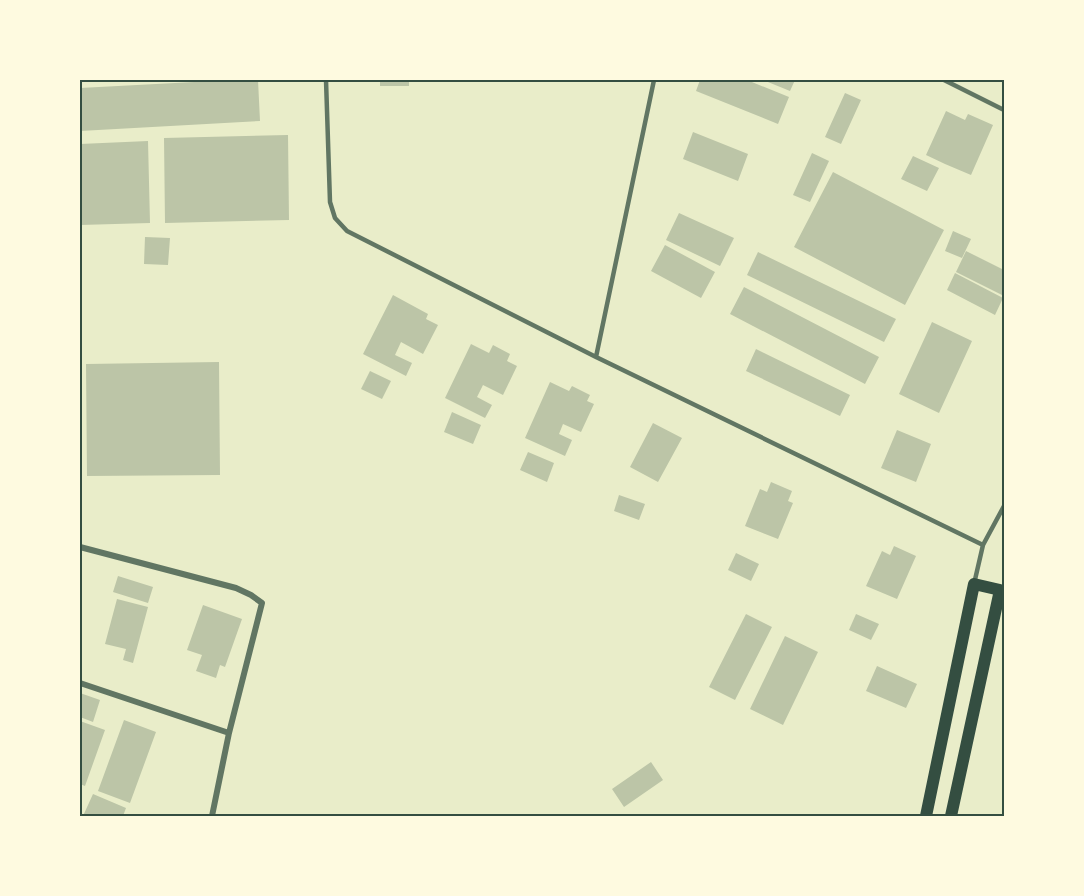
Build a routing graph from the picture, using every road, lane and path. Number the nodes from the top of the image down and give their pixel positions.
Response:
1 (326, 80) edge
2 (654, 80) edge
3 (944, 80) edge
4 (1005, 110) edge
5 (596, 357) junction
6 (1005, 506) edge
7 (983, 546) junction
8 (80, 547) edge
9 (974, 584) junction
10 (80, 683) edge
11 (229, 733) junction
12 (212, 816) edge
13 (926, 816) edge
14 (951, 816) edge

1 - 5 lane
2 - 5 lane
3 - 4 lane
5 - 7 lane
6 - 7 lane
7 - 9 lane
8 - 11 street
9 - 13 main road
9 - 14 main road
10 - 11 street
11 - 12 street

